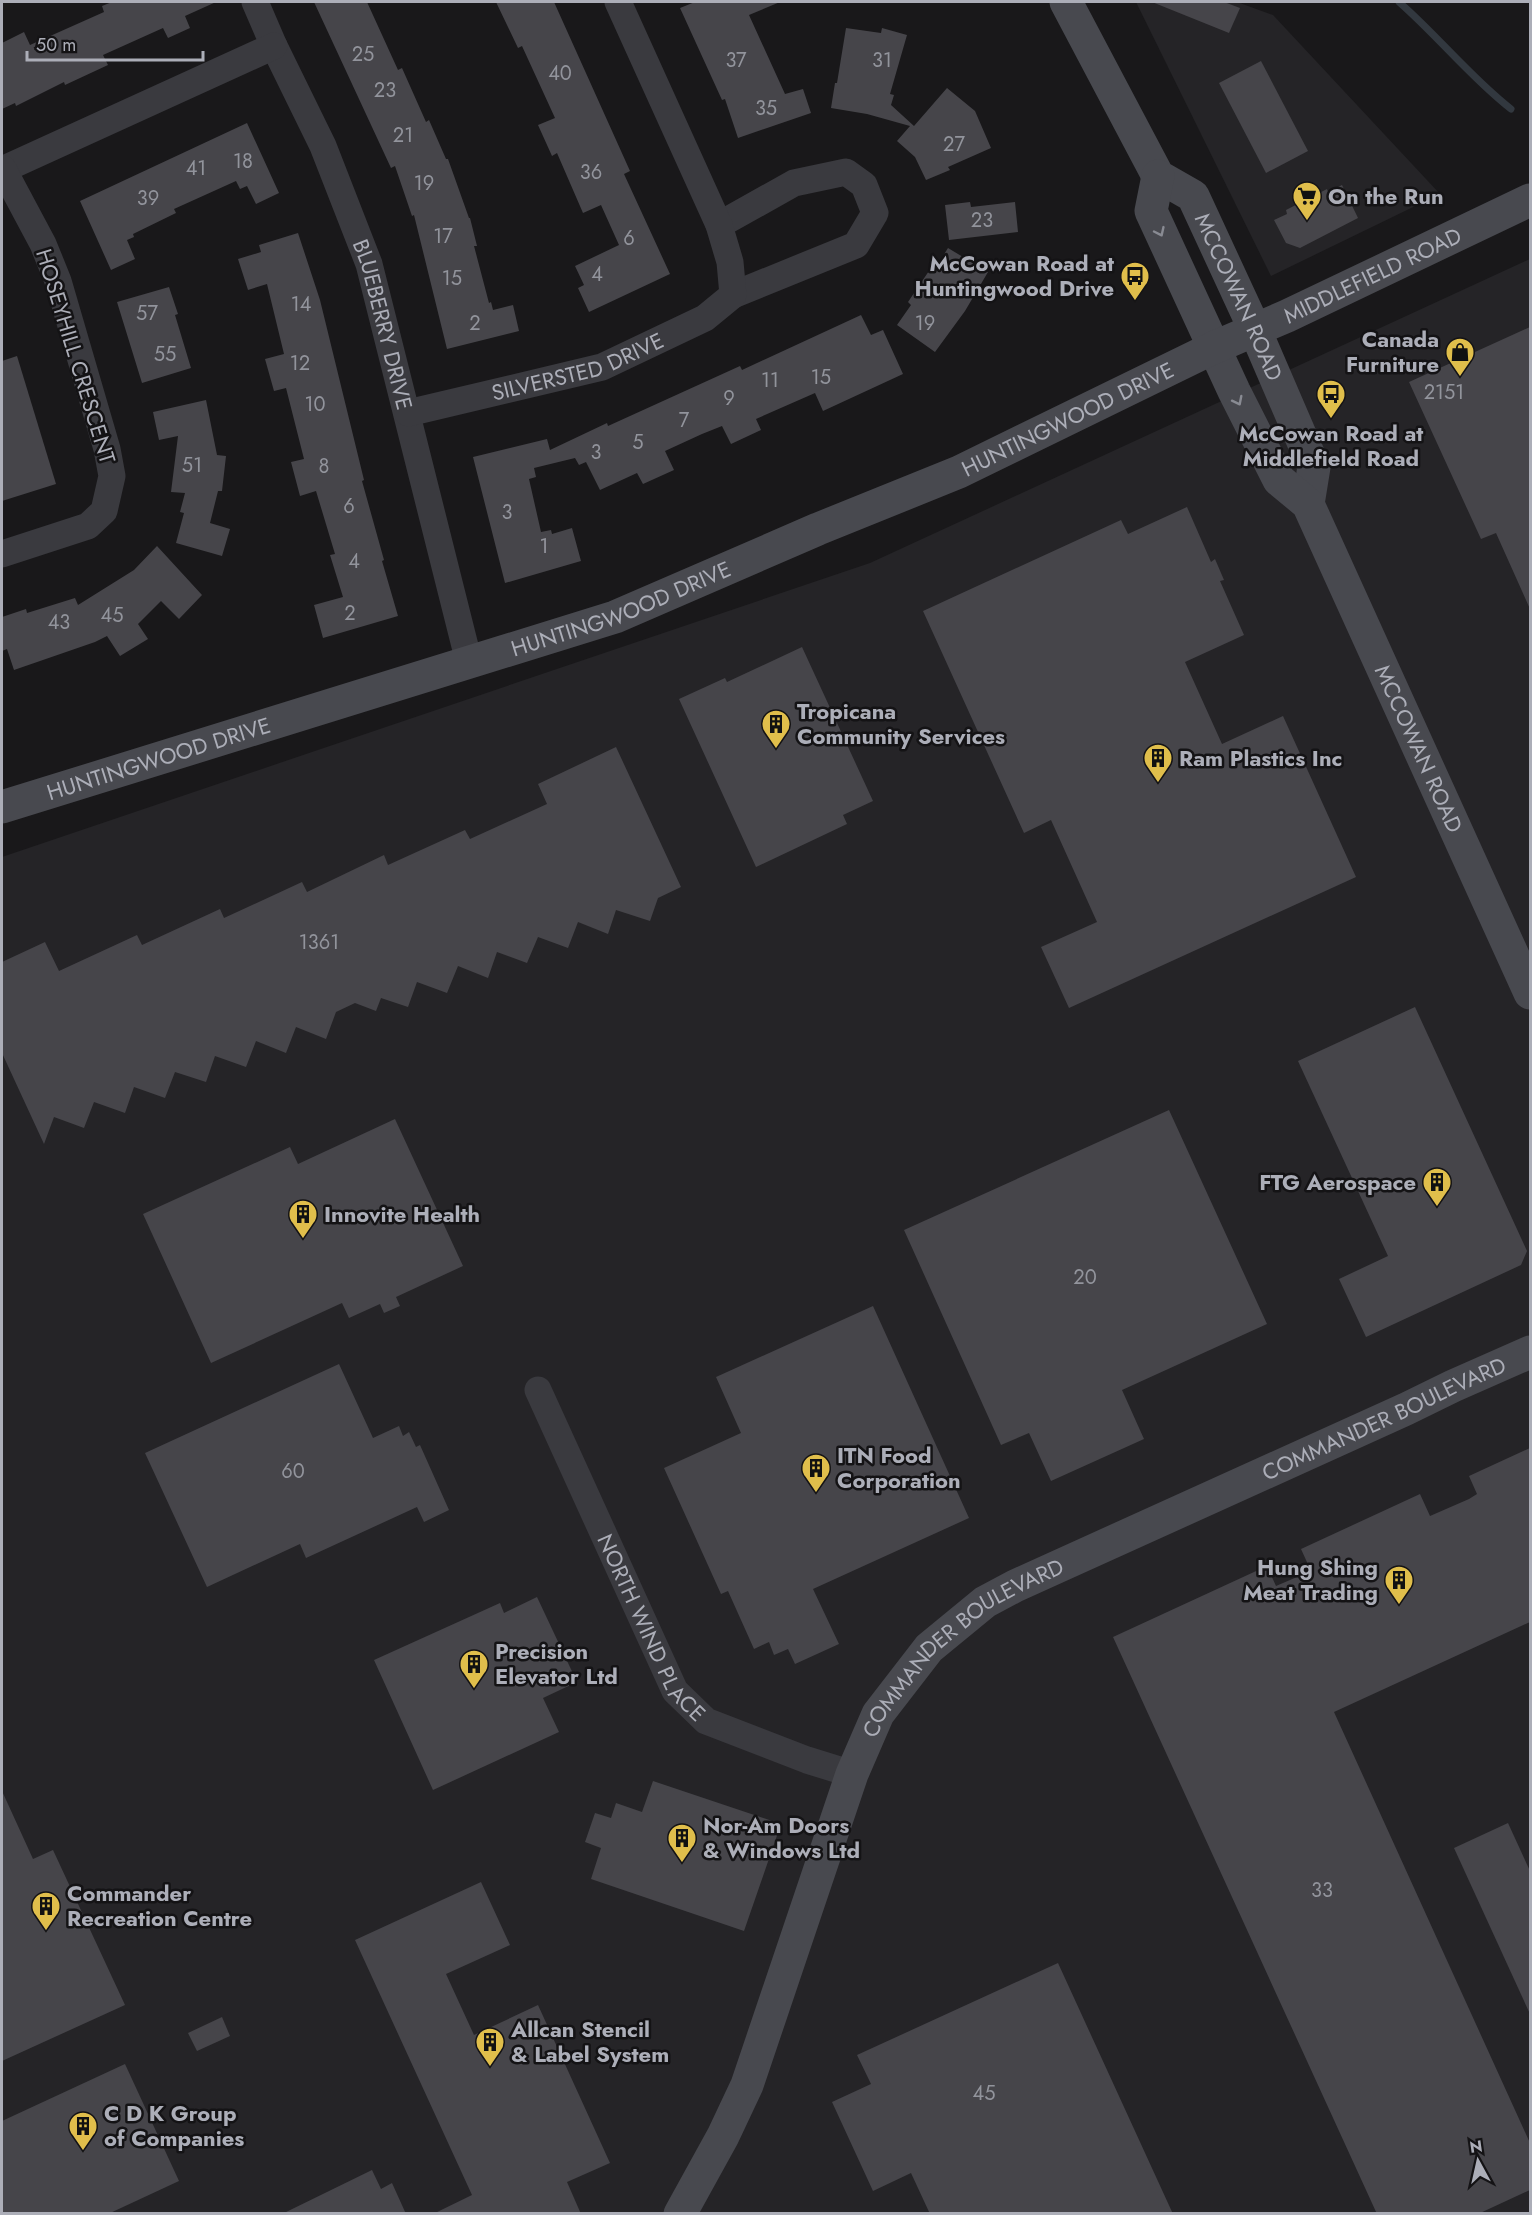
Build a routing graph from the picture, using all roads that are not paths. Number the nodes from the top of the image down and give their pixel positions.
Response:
1 (255, 2) edge
2 (618, 2) edge
3 (1066, 2) edge
4 (274, 46) junction
5 (2, 169) edge
6 (1158, 176) junction
7 (1530, 200) edge
8 (720, 225) junction
9 (733, 295) junction
10 (1255, 330) junction
11 (1213, 348) junction
12 (408, 413) junction
13 (1308, 504) junction
14 (2, 554) edge
15 (469, 662) junction
16 (2, 807) edge
17 (1530, 993) edge
18 (1530, 1352) edge
19 (538, 1390) dead end
20 (852, 1774) junction
21 (680, 2214) edge

1 - 4 street, BLUEBERRY DRIVE
2 - 8 street
3 - 6 street
4 - 5 street
4 - 12 street, BLUEBERRY DRIVE
5 - 14 street, HOSEYHILL CRESCENT
6 - 10 street, MCCOWAN ROAD
6 -> 11 street, MCCOWAN ROAD
7 - 10 street, MIDDLEFIELD ROAD
8 - 9 street
8 - 9 street, SILVERSTED DRIVE
9 - 12 street, SILVERSTED DRIVE
10 - 11 street, MIDDLEFIELD ROAD
10 - 13 street, MCCOWAN ROAD
11 -> 13 street, MCCOWAN ROAD
11 - 15 street, HUNTINGWOOD DRIVE
12 - 15 street, BLUEBERRY DRIVE
13 - 17 street, MCCOWAN ROAD
15 - 16 street, HUNTINGWOOD DRIVE
18 - 20 street, COMMANDER BOULEVARD
19 - 20 street, NORTH WIND PLACE
20 - 21 street, COMMANDER BOULEVARD

